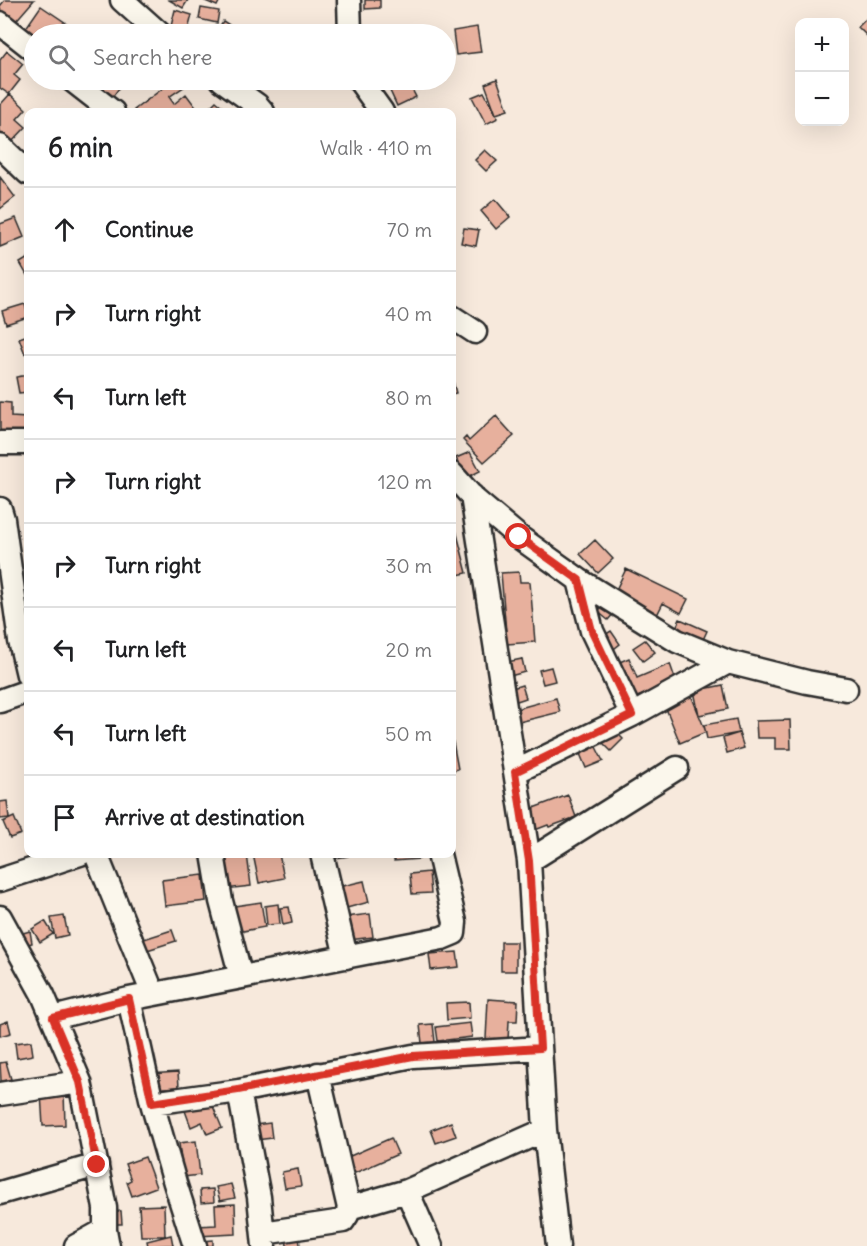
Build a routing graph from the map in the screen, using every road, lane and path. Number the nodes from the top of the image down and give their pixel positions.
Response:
1 (123, 0) edge
2 (342, 1) edge
3 (0, 23) edge
4 (149, 24) edge
5 (348, 24) edge
6 (24, 42) edge
7 (85, 90) edge
8 (236, 90) edge
9 (366, 90) edge
10 (108, 108) edge
11 (260, 108) edge
12 (379, 108) edge
13 (0, 146) edge
14 (24, 169) edge
15 (456, 320) edge
16 (475, 332) dead end
17 (0, 443) edge
18 (24, 443) edge
19 (456, 478) edge
20 (472, 496) junction
21 (0, 509) edge
22 (579, 580) junction
23 (24, 658) edge
24 (729, 663) junction
25 (846, 689) dead end
26 (24, 692) edge
27 (0, 700) edge
28 (632, 715) junction
29 (677, 768) dead end
30 (515, 772) junction
31 (68, 858) edge
32 (98, 858) edge
33 (214, 858) edge
34 (323, 858) edge
35 (440, 858) edge
36 (529, 861) junction
37 (0, 880) edge
38 (0, 917) edge
39 (346, 957) junction
40 (241, 977) junction
41 (153, 994) junction
42 (129, 999) junction
43 (53, 1018) junction
44 (540, 1048) junction
45 (318, 1074) junction
46 (80, 1082) junction
47 (238, 1090) junction
48 (0, 1094) edge
49 (152, 1103) junction
50 (545, 1130) junction
51 (97, 1165) junction
52 (407, 1191) junction
53 (0, 1193) edge
54 (349, 1208) junction
55 (106, 1238) edge
56 (263, 1240) edge
57 (76, 1246) edge
58 (195, 1246) edge
59 (431, 1246) edge
60 (558, 1246) edge

1 - 4 street
2 - 5 street
3 - 6 street
7 - 10 street
8 - 11 street
9 - 12 street
13 - 14 street
15 - 16 street
17 - 18 street
19 - 20 street
20 - 22 street
20 - 30 street
21 - 23 street
22 - 24 street
22 - 28 street
24 - 25 street
24 - 28 street
26 - 27 street
28 - 30 street
29 - 36 street
30 - 36 street
31 - 37 street
32 - 41 street
33 - 40 street
34 - 39 street
35 - 39 street
36 - 44 street
38 - 43 street
39 - 40 street
40 - 41 street
41 - 42 street
42 - 43 street
42 - 49 street
43 - 46 street
44 - 45 street
44 - 50 street
45 - 47 street
45 - 54 street
46 - 48 street
46 - 51 street
47 - 49 street
47 - 56 street
49 - 58 street
50 - 52 street
50 - 60 street
51 - 53 street
51 - 55 street
52 - 54 street
52 - 59 street
54 - 56 street
55 - 57 street

